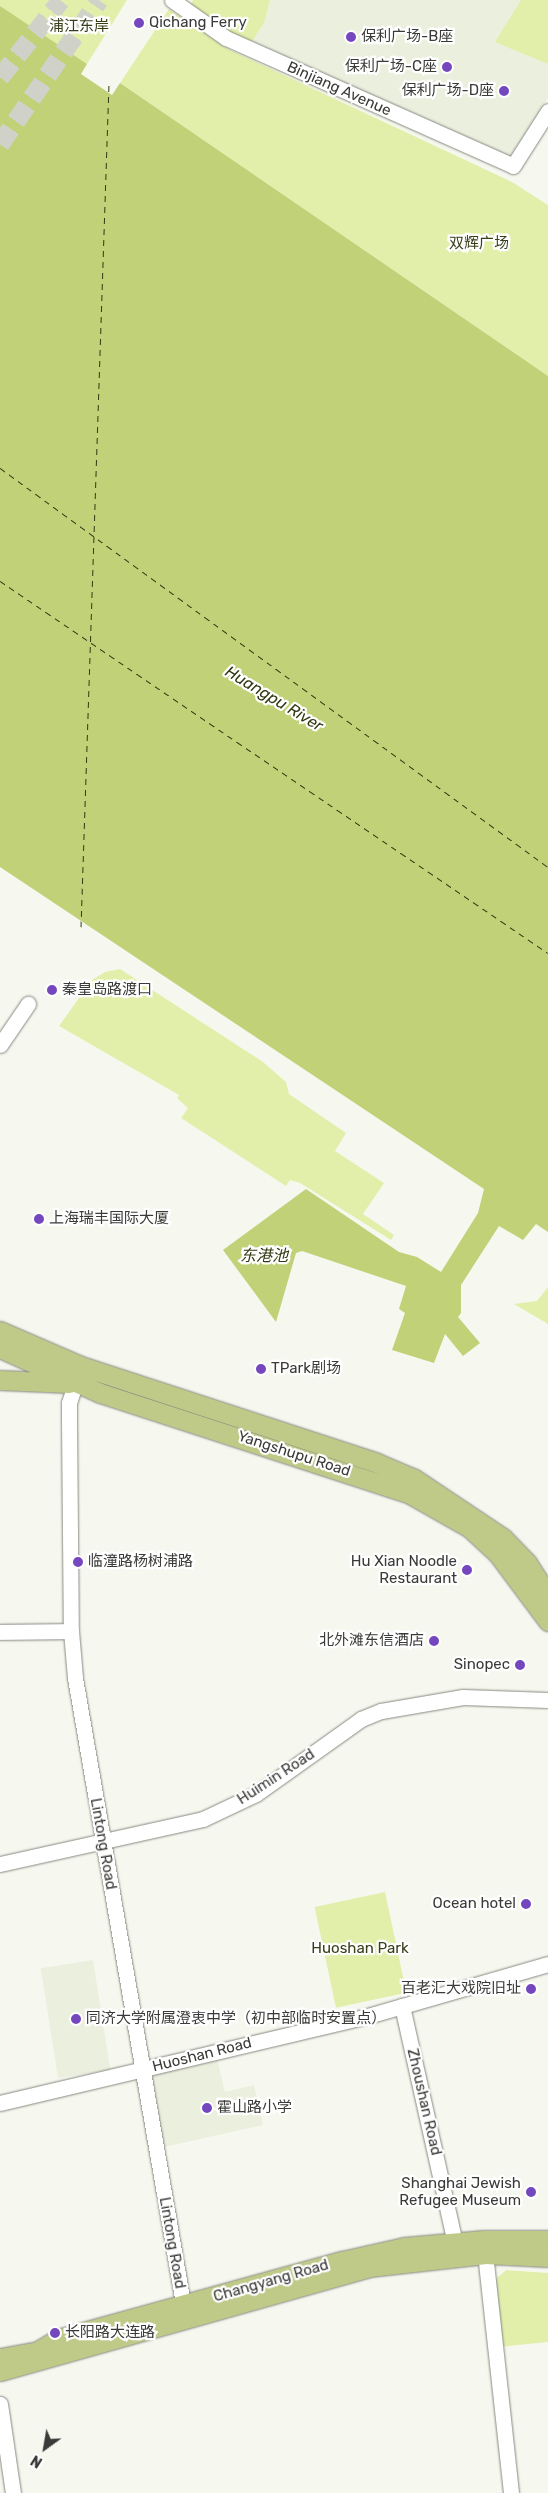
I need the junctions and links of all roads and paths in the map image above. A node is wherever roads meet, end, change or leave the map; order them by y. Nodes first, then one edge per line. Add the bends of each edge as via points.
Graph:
1 (173, 0) edge
2 (548, 111) edge
3 (28, 1004) dead end
4 (0, 1045) edge
5 (0, 1331) edge
6 (0, 1348) edge
7 (78, 1374) junction
8 (0, 1380) edge
9 (548, 1595) edge
10 (548, 1621) edge
11 (71, 1631) junction
12 (0, 1632) edge
13 (548, 1700) edge
14 (103, 1843) junction
15 (0, 1864) edge
16 (548, 1964) edge
17 (402, 2006) junction
18 (142, 2070) junction
19 (0, 2103) edge
20 (548, 2240) edge
21 (485, 2247) junction
22 (457, 2249) junction
23 (548, 2257) edge
24 (185, 2313) junction
25 (0, 2358) edge
26 (0, 2371) edge
27 (0, 2404) edge
28 (13, 2493) edge
29 (511, 2493) edge

1 - 2 street, Binjiang Avenue via 226,38 513,166
3 - 4 street
5 - 7 main road, Yangshupu Road
6 - 7 main road, Yangshupu Road
7 - 8 main road
7 - 9 main road, Yangshupu Road via 377,1463 413,1478 503,1538 527,1563
7 - 10 main road, Yangshupu Road via 410,1494 470,1528 498,1554
7 - 11 street, Lintong Road via 69,1419
11 - 12 street
11 - 14 street, Lintong Road via 84,1737
13 - 14 street, Huimin Road via 462,1698 381,1711 361,1719 256,1794 203,1820
14 - 15 street, Huimin Road
14 - 18 street, Lintong Road
16 - 17 street, Huoshan Road
17 - 18 street, Huoshan Road
17 - 22 street, Zhoushan Road
18 - 19 street, Huoshan Road
18 - 24 street, Lintong Road
20 - 21 main road, Changyang Road
21 - 22 main road, Changyang Road
21 - 23 main road, Changyang Road
21 - 29 street
22 - 24 main road, Changyang Road via 404,2247 342,2261
24 - 25 main road, Changyang Road via 58,2339 38,2351
24 - 26 main road, Changyang Road
27 - 28 street

